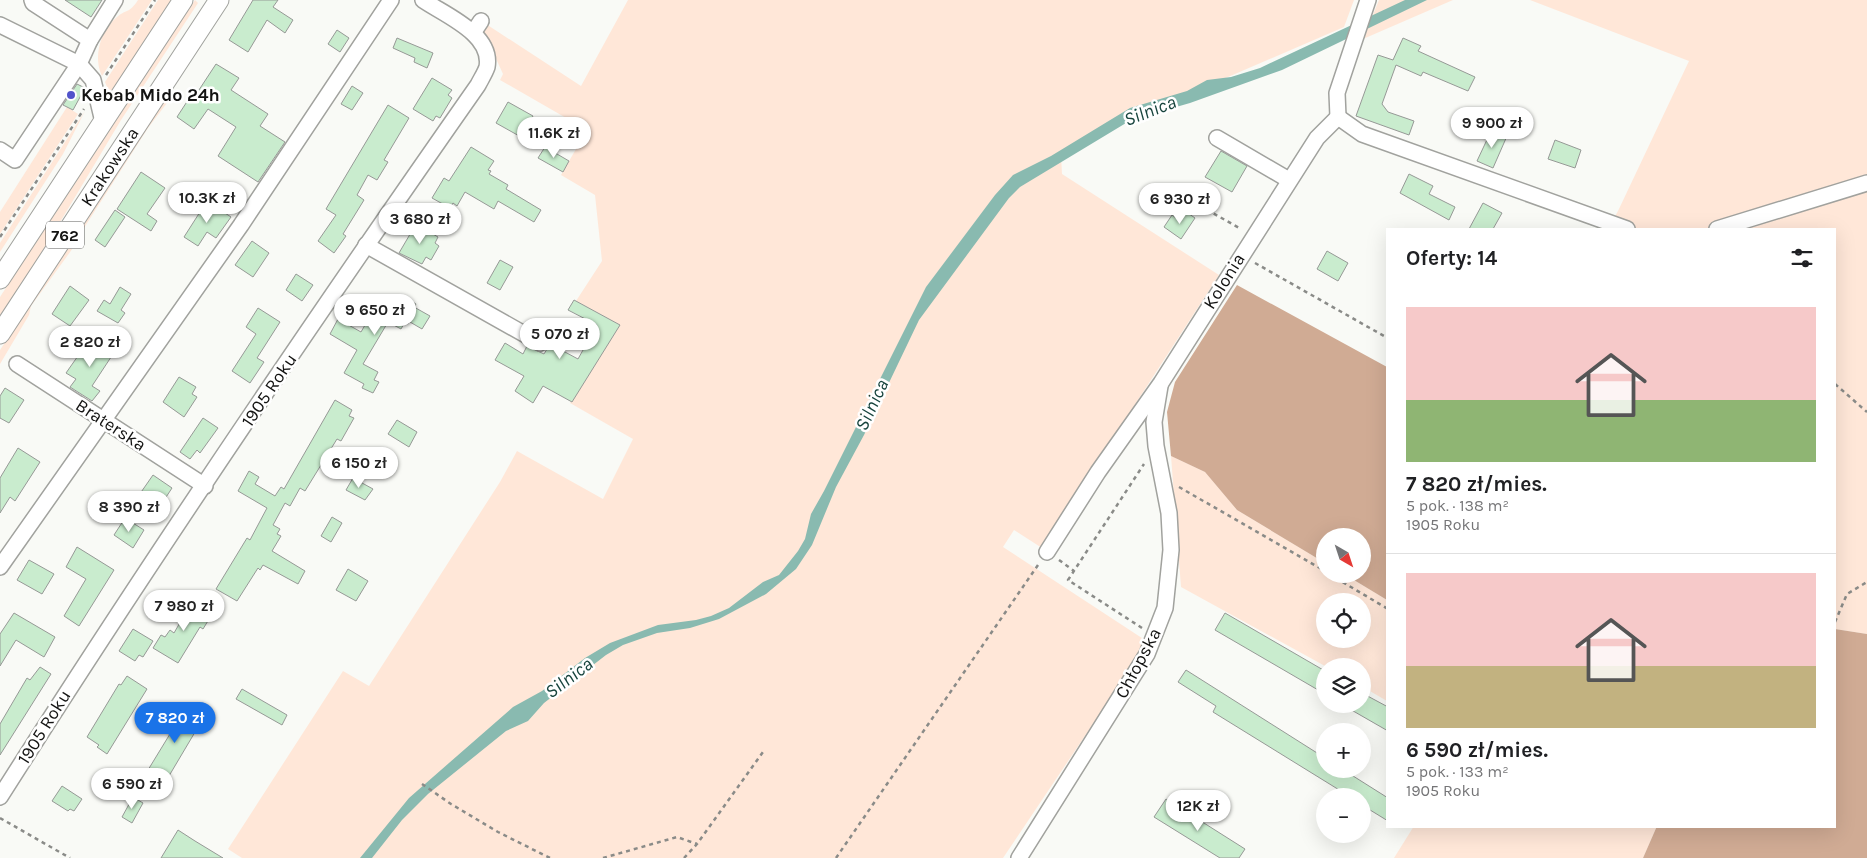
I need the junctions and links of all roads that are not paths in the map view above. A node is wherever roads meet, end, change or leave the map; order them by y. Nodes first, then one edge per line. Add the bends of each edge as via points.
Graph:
1 (32, 0) edge
2 (116, 0) edge
3 (183, 0) edge
4 (219, 0) edge
5 (391, 0) edge
6 (423, 0) edge
7 (1368, 0) edge
8 (0, 25) edge
9 (90, 40) junction
10 (79, 64) junction
11 (1338, 117) junction
12 (102, 122) junction
13 (1217, 138) dead end
14 (0, 150) edge
15 (1289, 180) junction
16 (1867, 182) edge
17 (1624, 228) edge
18 (1720, 228) edge
19 (366, 245) junction
20 (0, 280) edge
21 (0, 334) edge
22 (540, 343) dead end
23 (17, 364) dead end
24 (1161, 382) junction
25 (102, 420) junction
26 (205, 486) junction
27 (1047, 552) road end
28 (0, 567) edge
29 (0, 797) edge
30 (1019, 858) edge

1 - 9 street
2 - 9 street
3 - 12 main road, Krakowska / 762
4 - 21 main road, Krakowska / 762
5 - 25 street via 241,225
6 - 19 street, 1905 Roku via 477,27 488,57 486,69
7 - 11 street via 1336,93
8 - 10 street
9 - 10 street
10 - 12 street via 93,80
10 - 14 street via 15,160
11 - 15 street, Kolonia via 1317,138
11 - 17 street via 1362,134
12 - 20 main road, Krakowska / 762
13 - 15 street
15 - 24 street, Kolonia
16 - 18 street
19 - 22 street
19 - 26 street, 1905 Roku
23 - 25 street, Braterska
24 - 27 street, Kolonia
24 - 30 street, Chłopska via 1154,422 1169,513 1171,550 1165,608 1147,654
25 - 26 street, Braterska
25 - 28 street
26 - 29 street, 1905 Roku via 76,676

